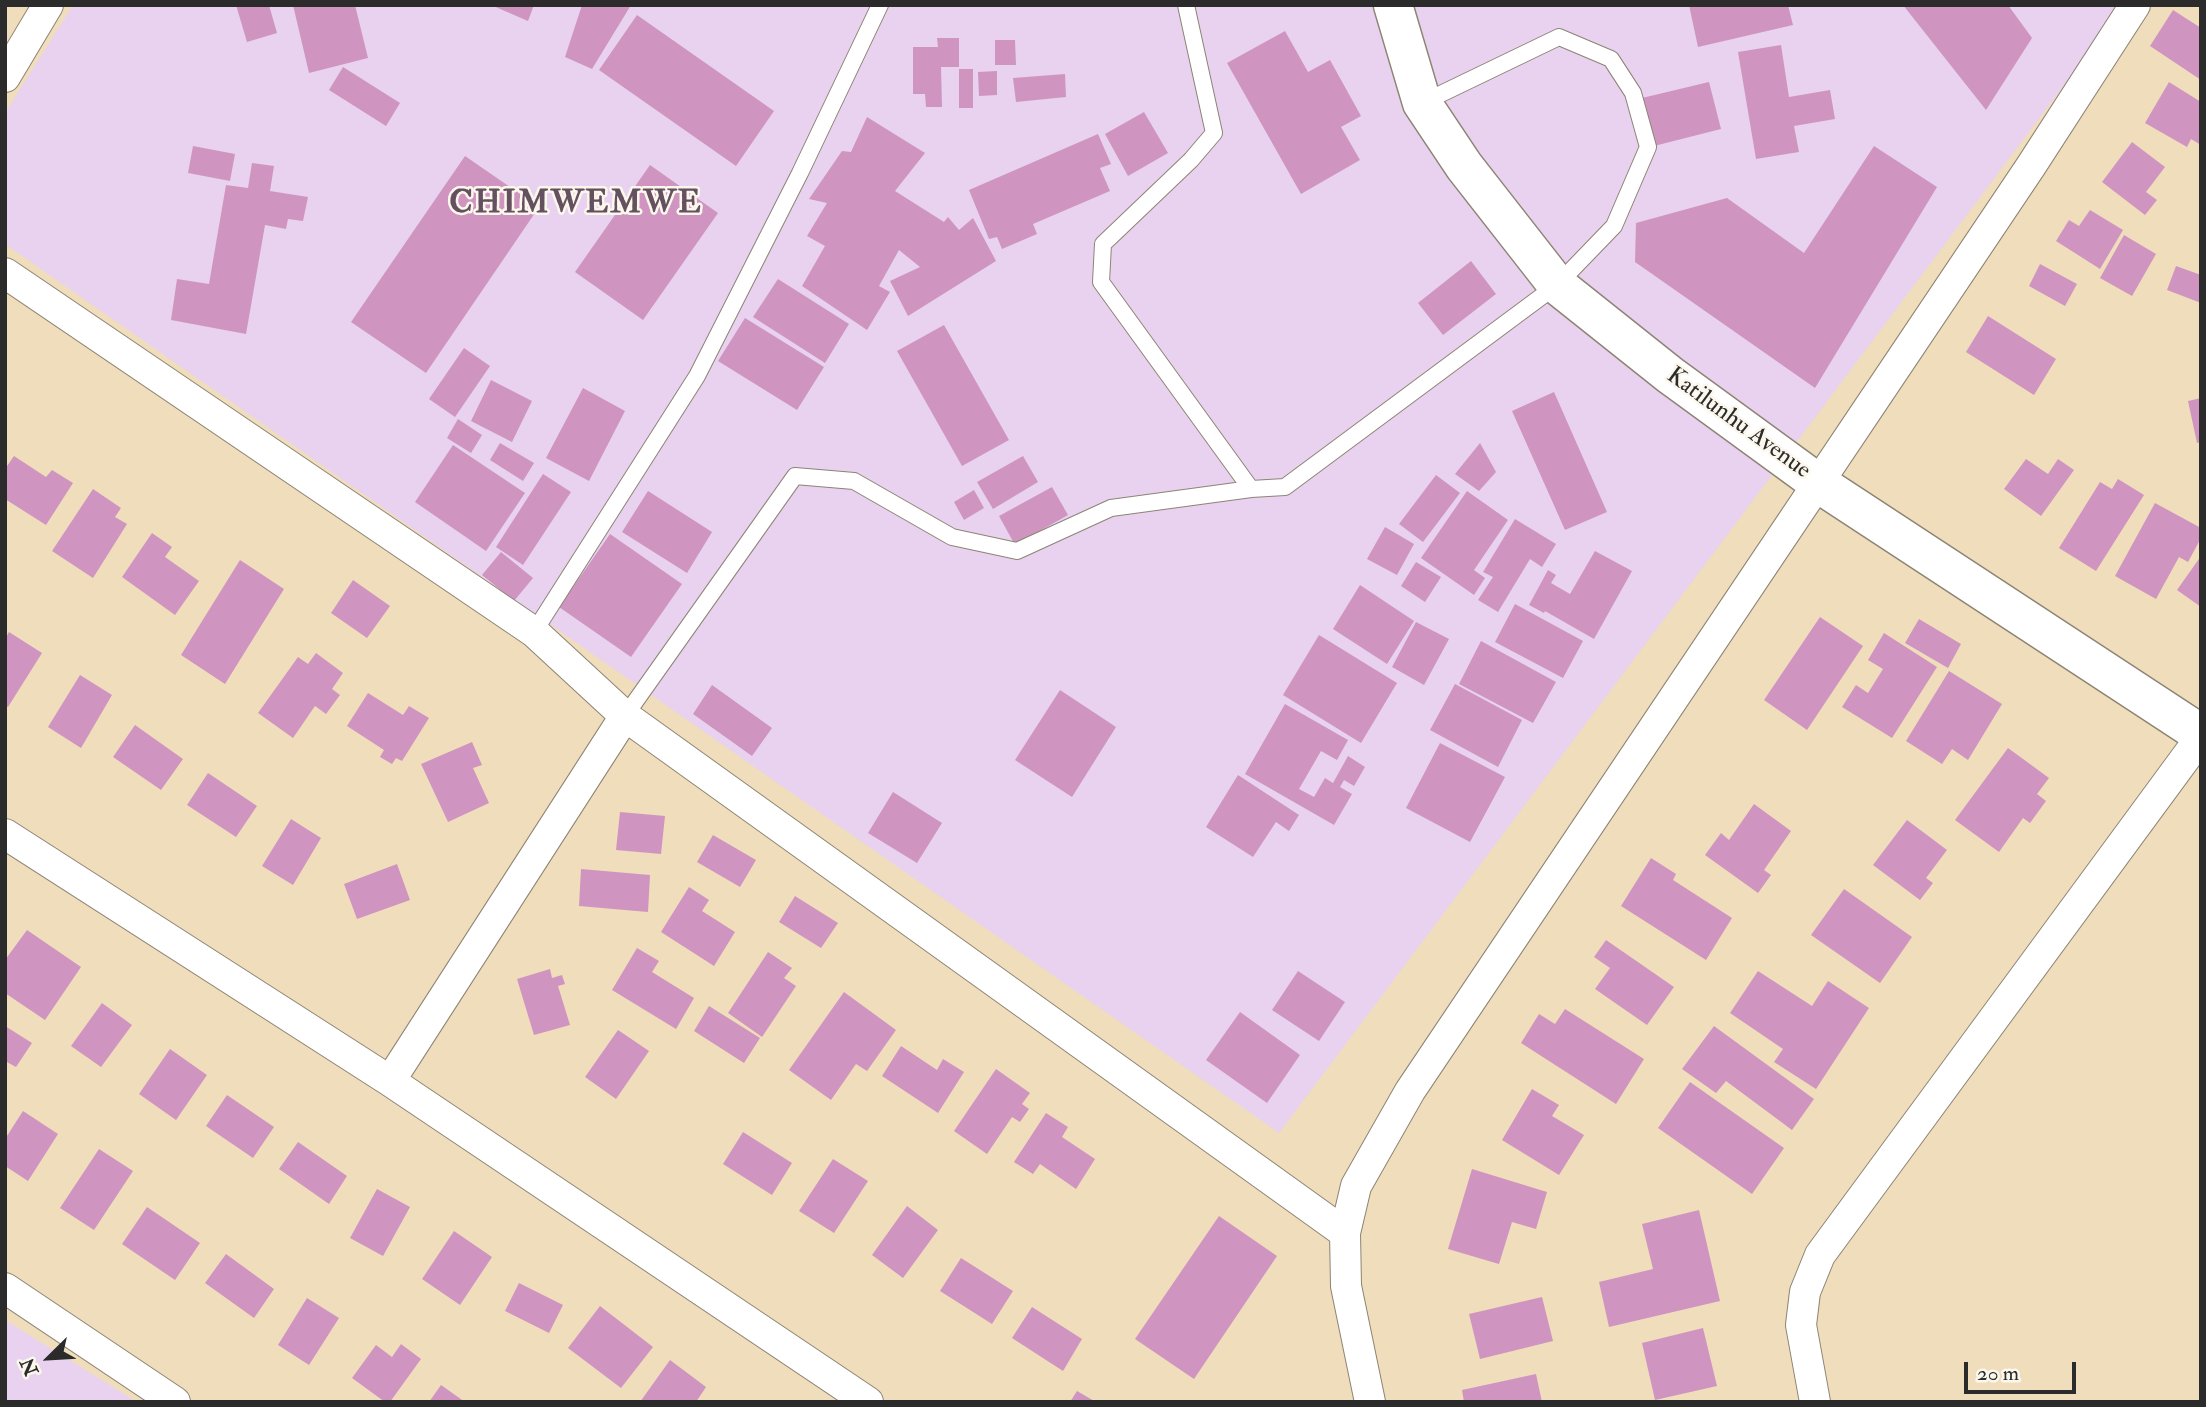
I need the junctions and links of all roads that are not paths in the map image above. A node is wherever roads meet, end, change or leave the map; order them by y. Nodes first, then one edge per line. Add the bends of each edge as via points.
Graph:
1 (48, 5) edge
2 (880, 5) edge
3 (1186, 5) edge
4 (1393, 5) edge
5 (2136, 5) edge
6 (5, 77) edge
7 (1422, 103) junction
8 (5, 273) edge
9 (1557, 285) junction
10 (1818, 483) junction
11 (1251, 489) junction
12 (534, 632) junction
13 (625, 716) junction
14 (2201, 735) edge
15 (5, 834) edge
16 (390, 1081) junction
17 (1345, 1233) junction
18 (5, 1288) edge
19 (176, 1402) edge
20 (868, 1402) edge
21 (1370, 1402) edge
22 (1815, 1402) edge

1 - 6 street
2 - 12 lane via 697,376
3 - 11 lane via 1214,133 1103,244 1101,282
4 - 7 main road, Katilunhu Avenue
5 - 10 street
7 - 9 main road, Katilunhu Avenue via 1464,166
7 - 9 lane via 1559,37 1611,59 1633,93 1648,147 1614,226
8 - 12 street
9 - 10 main road, Katilunhu Avenue
9 - 11 lane via 1284,487
10 - 14 main road, Katilunhu Avenue
10 - 17 street via 1410,1091 1356,1186
11 - 13 lane via 1111,508 1017,551 952,537 853,481 795,476
12 - 13 street
13 - 16 street
13 - 17 street
14 - 22 street via 1820,1255 1805,1292 1801,1325
15 - 16 street
16 - 20 street
17 - 21 street via 1346,1286
18 - 19 street

